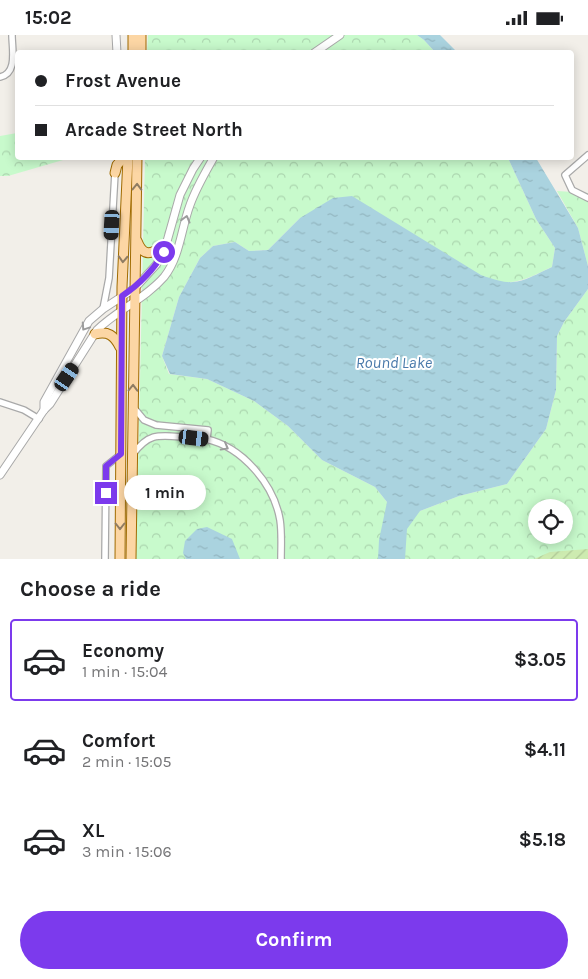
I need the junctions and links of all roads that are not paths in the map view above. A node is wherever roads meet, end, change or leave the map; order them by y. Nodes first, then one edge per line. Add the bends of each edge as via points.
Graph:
1 (12, 35) edge
2 (116, 35) edge
3 (133, 35) edge
4 (141, 35) edge
5 (340, 35) edge
6 (117, 50) edge
7 (133, 50) edge
8 (140, 50) edge
9 (318, 50) edge
10 (0, 77) edge
11 (588, 155) edge
12 (121, 160) edge
13 (128, 160) edge
14 (137, 160) edge
15 (199, 160) edge
16 (212, 160) edge
17 (115, 173) joint
18 (588, 198) edge
19 (136, 239) junction
20 (166, 245) junction
21 (135, 288) junction
22 (122, 296) junction
23 (135, 302) junction
24 (103, 309) junction
25 (122, 310) junction
26 (95, 334) junction
27 (122, 351) junction
28 (0, 403) edge
29 (133, 407) junction
30 (44, 410) junction
31 (38, 419) junction
32 (164, 426) junction
33 (177, 427) junction
34 (164, 436) junction
35 (177, 436) junction
36 (207, 439) junction
37 (121, 454) junction
38 (132, 454) junction
39 (0, 475) edge
40 (105, 559) edge
41 (120, 559) edge
42 (131, 559) edge
43 (281, 559) edge

1 - 10 street via 12,68
2 - 6 street
3 - 7 main road
4 - 8 main road
5 - 9 street
11 - 18 street via 565,175 572,190
12 - 17 main road
13 -> 22 main road
19 -> 14 main road
15 - 20 street via 180,195
23 -> 16 street via 164,277 172,264 190,205
17 - 24 street via 109,278
19 - 20 main road via 143,252 148,253
19 - 21 main road
20 - 21 street via 156,265
21 - 22 street
21 - 23 main road
22 - 24 street
22 - 25 main road
23 - 25 street
29 -> 23 main road
24 -> 30 street via 89,321 78,338 44,402
25 - 26 street
25 - 27 main road
26 - 27 main road via 109,333 115,337
26 - 30 street
27 - 37 main road
28 - 31 street via 24,410
29 - 32 street via 144,420
29 - 38 main road
30 - 31 street
31 - 39 street
32 - 33 street
32 - 34 street
33 - 35 street
33 - 36 street via 208,430
34 - 35 street
34 - 38 street via 147,439
35 - 36 street
36 -> 43 street via 240,456 266,483 280,521
37 - 40 street via 106,466
37 -> 41 main road
38 - 42 main road

